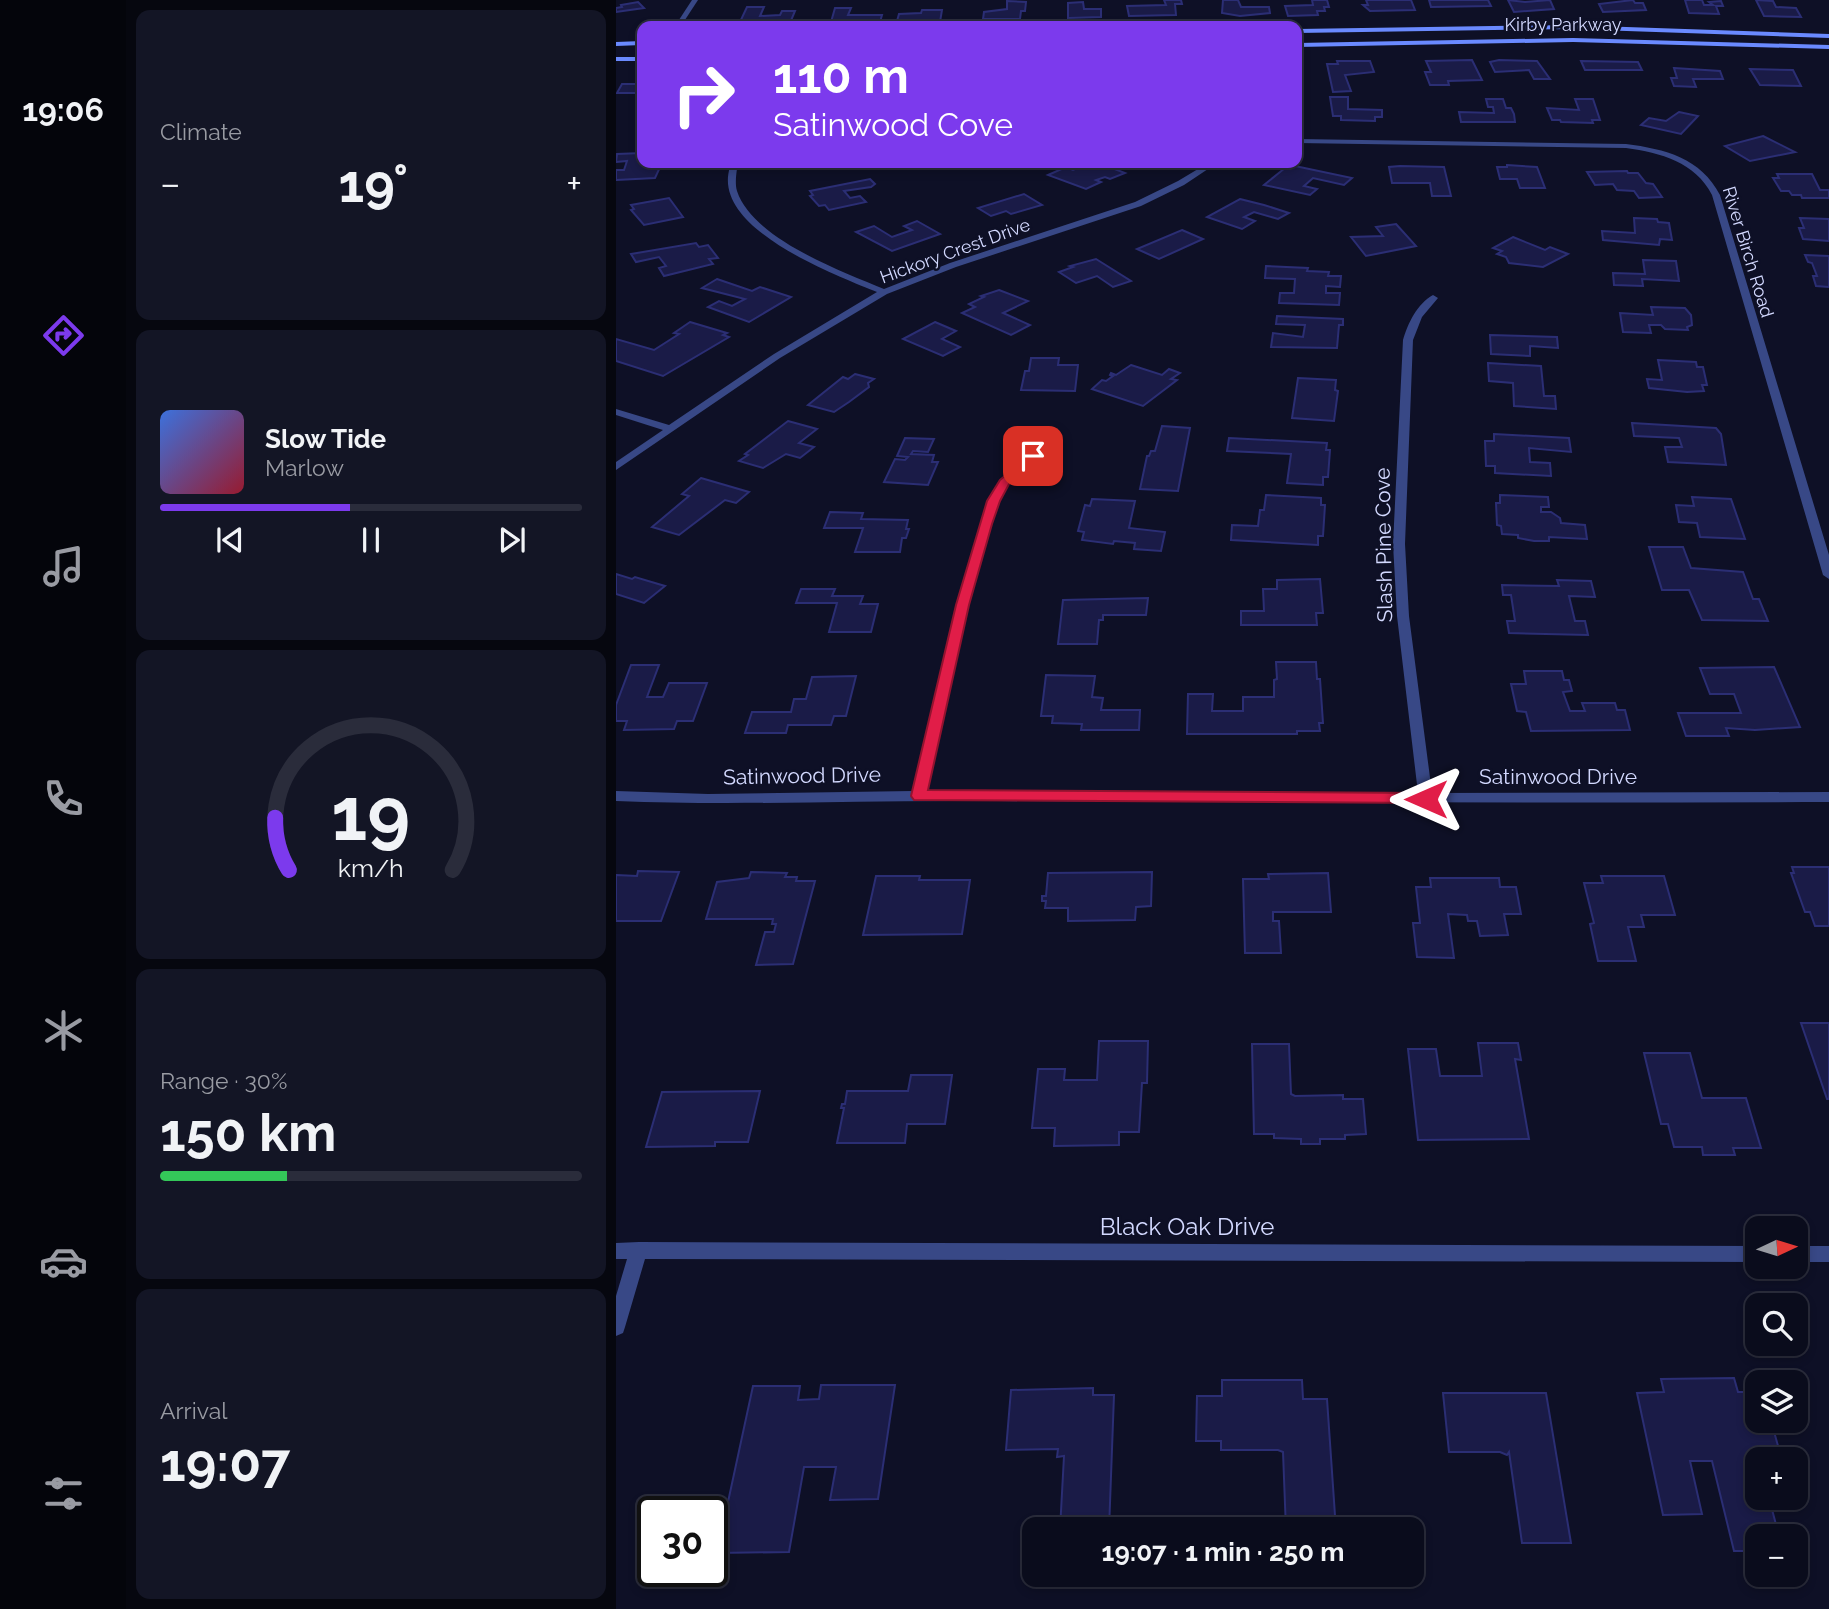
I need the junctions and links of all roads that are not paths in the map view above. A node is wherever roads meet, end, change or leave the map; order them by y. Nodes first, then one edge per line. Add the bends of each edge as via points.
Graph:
1 (695, 0) edge
2 (681, 21) edge
3 (1302, 31) edge
4 (1829, 36) edge
5 (637, 43) edge
6 (616, 44) edge
7 (1302, 45) edge
8 (1829, 47) edge
9 (637, 59) edge
10 (616, 60) edge
11 (1302, 141) edge
12 (1205, 168) edge
13 (733, 169) dead end
14 (884, 292) junction
15 (1433, 298) dead end
16 (616, 412) edge
17 (670, 429) junction
18 (1033, 456) dead end
19 (616, 467) edge
20 (1829, 575) edge
21 (616, 796) edge
22 (919, 796) junction
23 (1829, 796) edge
24 (1426, 799) junction
25 (616, 1251) edge
26 (639, 1251) junction
27 (1745, 1254) edge
28 (1808, 1254) edge
29 (1829, 1254) edge
30 (616, 1327) edge

1 - 2 street
3 - 4 main road, Kirby Parkway via 1568,27
5 - 6 main road
7 - 8 main road, Kirby Parkway via 1573,40
9 - 10 main road
11 - 20 street, River Birch Road via 1614,145 1662,153 1706,177 1716,195
12 - 14 street, Hickory Crest Drive via 1138,204
13 - 14 street via 735,197 765,230 817,263
14 - 17 street, Hickory Crest Drive via 777,356
15 - 24 street, Slash Pine Cove via 1411,325 1408,340 1399,521 1403,617
16 - 17 street
17 - 19 street, Hickory Crest Drive
18 - 22 street via 1004,482 985,524
21 - 22 street, Satinwood Drive
22 - 24 street, Satinwood Drive
23 - 24 street, Satinwood Drive
25 - 26 street, Black Oak Drive
26 - 27 street, Black Oak Drive
26 - 30 street
28 - 29 street

